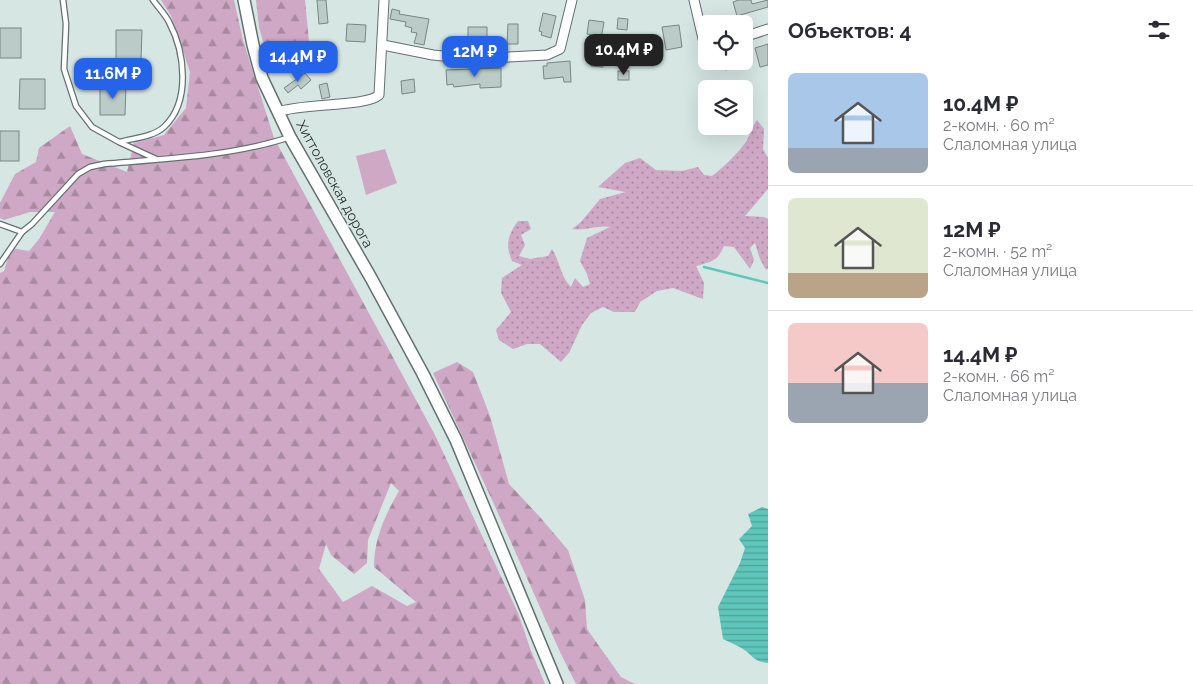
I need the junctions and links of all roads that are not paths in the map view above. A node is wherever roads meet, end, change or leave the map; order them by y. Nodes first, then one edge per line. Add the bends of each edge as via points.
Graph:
1 (63, 0) edge
2 (153, 0) edge
3 (244, 0) edge
4 (384, 0) edge
5 (572, 0) edge
6 (694, 0) edge
7 (698, 20) edge
8 (768, 29) edge
9 (753, 34) edge
10 (383, 45) junction
11 (278, 112) junction
12 (290, 137) junction
13 (119, 142) junction
14 (157, 159) junction
15 (0, 224) edge
16 (22, 232) junction
17 (0, 264) edge
18 (557, 684) edge

1 - 13 lane via 66,24 64,69 76,106 92,127
2 - 13 lane via 169,22 180,52 184,74 179,105 164,127
3 - 11 street, Хиттоловская дорога via 262,78
4 - 10 street
5 - 10 street via 560,49 547,56 473,59
6 - 7 street
8 - 9 street
10 - 11 street via 379,95 375,98
11 - 12 street, Хиттоловская дорога
12 - 14 lane via 229,151
12 - 18 street, Хиттоловская дорога via 423,374 456,440
13 - 14 lane
14 - 16 lane via 90,167 78,174
15 - 16 lane
16 - 17 lane

